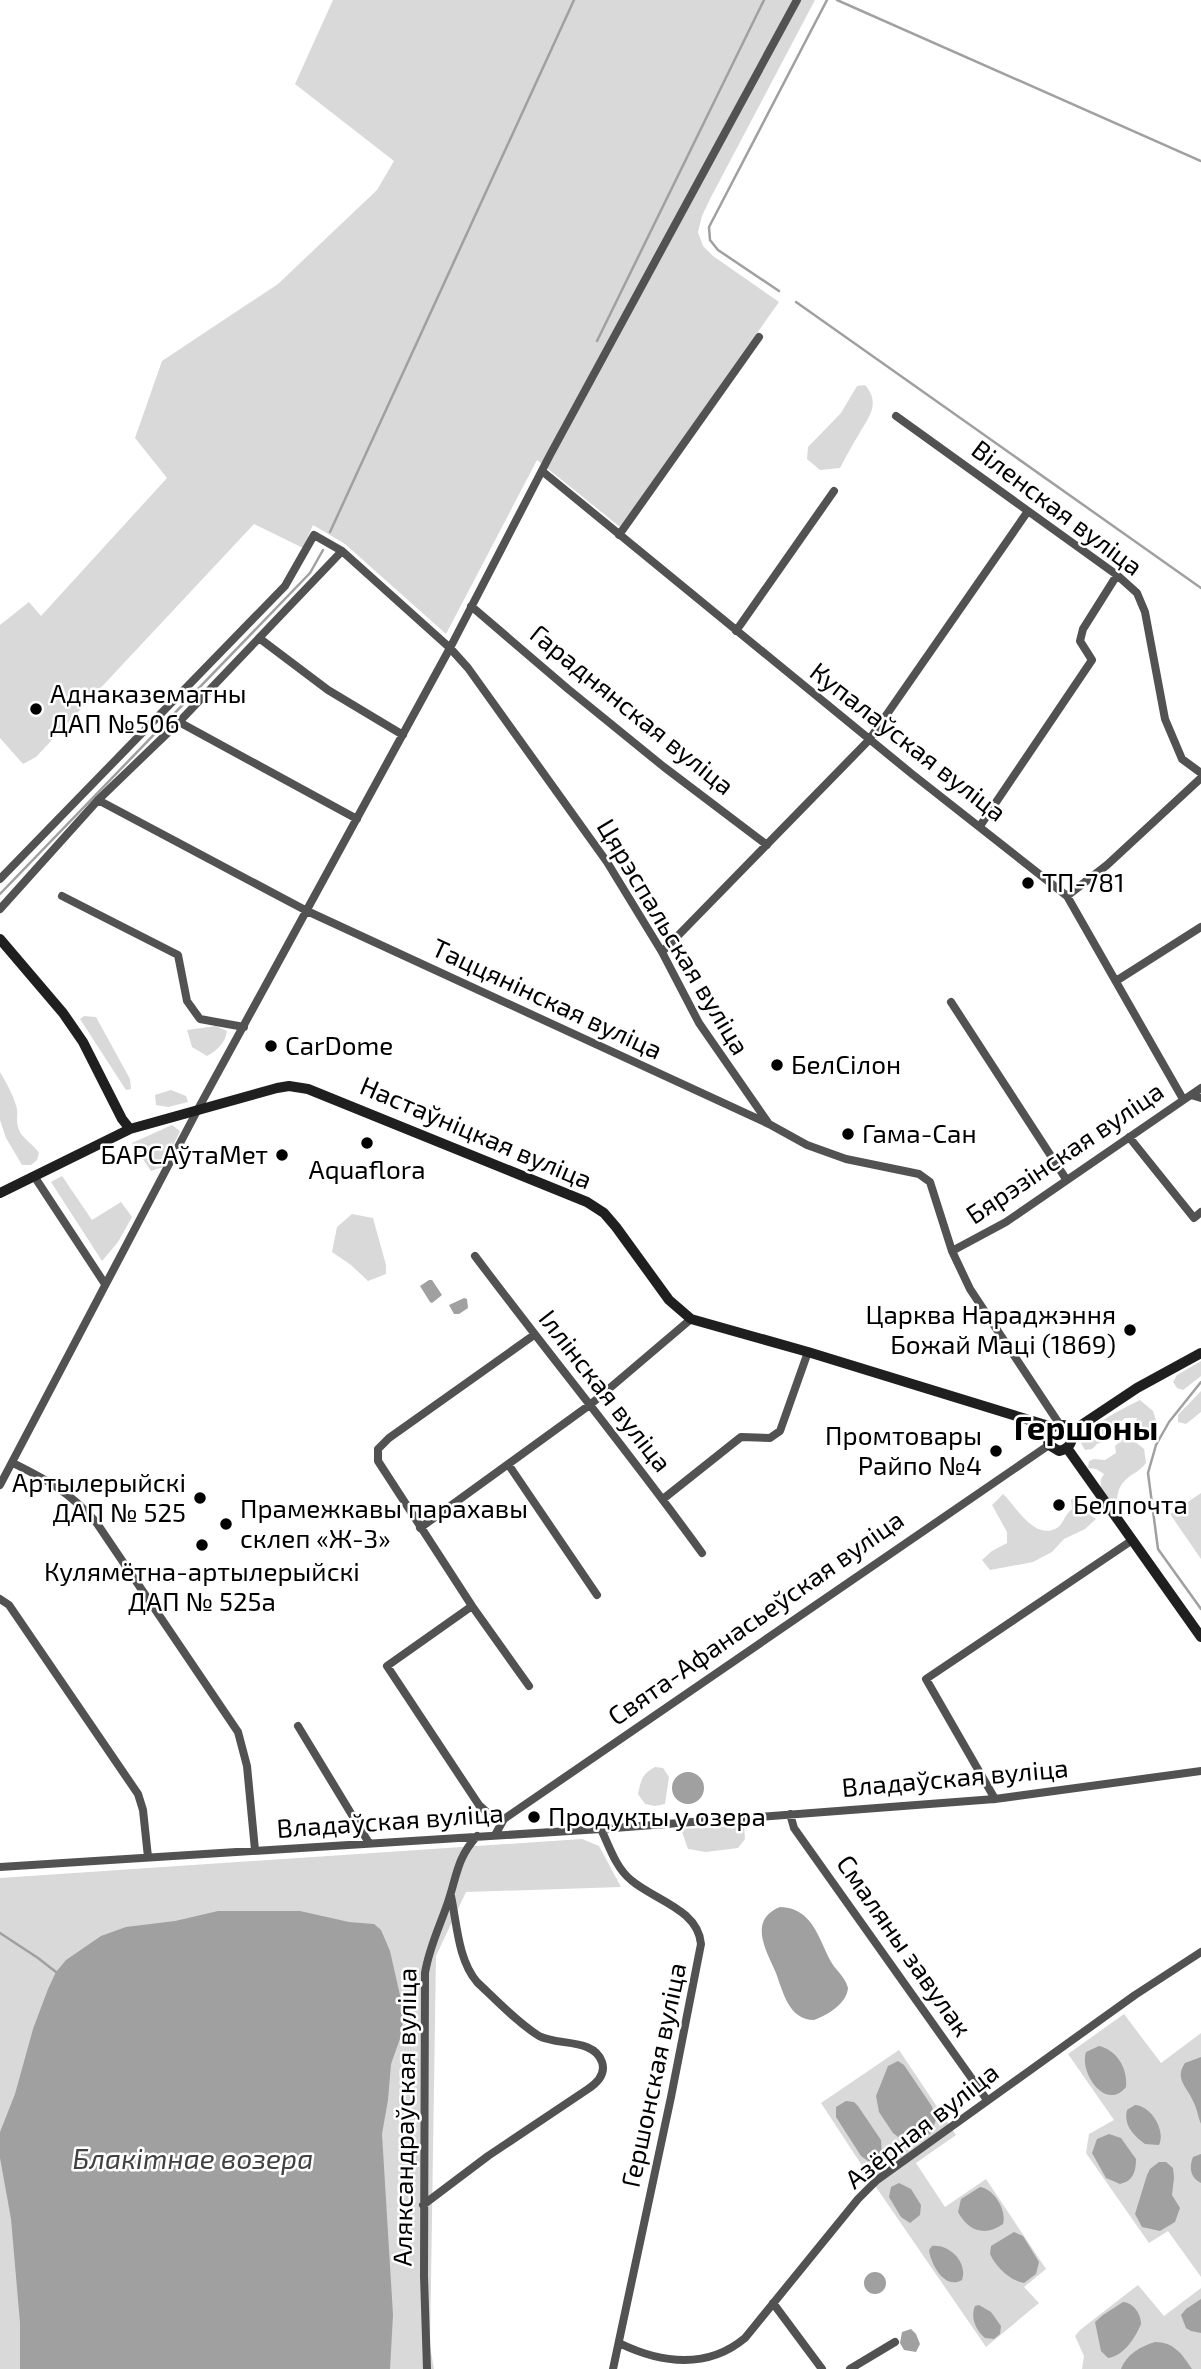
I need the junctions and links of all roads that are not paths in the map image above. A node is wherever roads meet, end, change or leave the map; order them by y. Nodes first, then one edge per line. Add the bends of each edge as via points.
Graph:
1 (797, 0) edge
2 (759, 337) dead end
3 (896, 416) dead end
4 (542, 471) junction
5 (834, 491) dead end
6 (1028, 511) junction
7 (619, 535) junction
8 (342, 551) junction
9 (1117, 575) junction
10 (471, 606) junction
11 (736, 631) junction
12 (259, 638) junction
13 (450, 648) junction
14 (178, 722) junction
15 (403, 735) junction
16 (869, 740) junction
17 (1201, 775) edge
18 (98, 800) junction
19 (357, 818) junction
20 (980, 825) junction
21 (768, 845) junction
22 (0, 879) edge
23 (1067, 896) junction
24 (62, 897) dead end
25 (0, 909) edge
26 (307, 911) junction
27 (1201, 927) edge
28 (0, 939) edge
29 (662, 952) junction
30 (1116, 981) junction
31 (951, 1002) dead end
32 (244, 1027) junction
33 (1201, 1088) edge
34 (1187, 1097) junction
35 (1201, 1098) edge
36 (198, 1109) junction
37 (769, 1124) junction
38 (130, 1129) junction
39 (1129, 1137) junction
40 (34, 1176) junction
41 (1066, 1179) junction
42 (0, 1193) edge
43 (1201, 1212) edge
44 (952, 1251) junction
45 (475, 1256) dead end
46 (106, 1284) junction
47 (691, 1319) junction
48 (534, 1335) junction
49 (808, 1352) junction
50 (1201, 1353) edge
51 (591, 1404) junction
52 (1056, 1426) junction
53 (1071, 1432) junction
54 (1049, 1445) junction
55 (1067, 1448) junction
56 (13, 1462) junction
57 (508, 1464) junction
58 (0, 1485) edge
59 (663, 1499) junction
60 (420, 1528) junction
61 (1131, 1541) junction
62 (702, 1553) dead end
63 (597, 1595) dead end
64 (0, 1599) edge
65 (472, 1606) junction
66 (1201, 1637) edge
67 (529, 1686) dead end
68 (298, 1726) dead end
69 (1201, 1771) edge
70 (995, 1799) junction
71 (790, 1814) junction
72 (504, 1819) junction
73 (601, 1829) junction
74 (495, 1835) junction
75 (477, 1836) junction
76 (369, 1843) junction
77 (255, 1850) junction
78 (148, 1857) junction
79 (0, 1867) edge
80 (451, 1893) junction
81 (1201, 1952) edge
82 (987, 2101) junction
83 (423, 2205) junction
84 (773, 2303) junction
85 (895, 2342) dead end
86 (619, 2343) junction
87 (427, 2369) edge
88 (613, 2369) edge
89 (822, 2369) edge
90 (850, 2369) edge

1 - 4 street
2 - 7 street
3 - 6 street, Віленская вуліца
4 - 7 street, Купалаўская вуліца
4 - 10 street
5 - 11 street
6 - 9 street, Віленская вуліца
6 - 16 street
7 - 11 street, Купалаўская вуліца
8 - 12 street
8 - 13 street, Цярэспальская вуліца
8 - 22 street, Цярэспальская вуліца via 314,534 285,586
9 - 17 street, Віленская вуліца via 1138,593 1165,719 1182,759
9 - 20 street via 1083,629 1080,641 1092,660
10 - 13 street
10 - 21 street, Гараднянская вуліца via 678,778
11 - 16 street, Купалаўская вуліца
12 - 14 street
12 - 15 street via 328,690
13 - 15 street
13 - 29 street, Цярэспальская вуліца via 607,862
14 - 18 street
14 - 19 street
15 - 19 street
16 - 20 street, Купалаўская вуліца
16 - 21 street
17 - 23 street via 1107,865
18 - 25 street
18 - 26 street, Таццянінская вуліца
19 - 26 street
20 - 23 street, Купалаўская вуліца
21 - 29 street
23 - 30 street, Купалаўская вуліца
24 - 32 street via 178,955 187,1001 200,1019
26 - 32 street
26 - 37 street, Таццянінская вуліца
27 - 30 street
28 - 38 street via 77,1032
29 - 37 street, Цярэспальская вуліца via 699,1023
30 - 34 street, Купалаўская вуліца
31 - 41 street
32 - 36 street
33 - 34 street, Бярэзінская вуліца
34 - 35 street
34 - 39 street, Бярэзінская вуліца
36 - 38 street, Настаўніцкая вуліца
36 - 46 street
36 - 47 street, Настаўніцкая вуліца via 277,1088 308,1089 587,1202 604,1213 669,1300
37 - 44 street, Цярэспальская вуліца via 846,1159 919,1174 930,1182
38 - 40 street
39 - 41 street, Бярэзінская вуліца
39 - 43 street via 1194,1218
40 - 42 street
40 - 46 street
41 - 44 street, Бярэзінская вуліца via 1006,1222
44 - 52 street via 970,1289
45 - 48 street, Іллінская вуліца
46 - 56 street
47 - 49 street, Настаўніцкая вуліца
47 - 51 street
48 - 51 street, Іллінская вуліца
48 - 60 street via 379,1449 378,1461
49 - 52 street, Настаўніцкая вуліца
49 - 59 street via 780,1431 770,1438 741,1437
50 - 53 street via 1143,1384
51 - 57 street
51 - 59 street, Іллінская вуліца
52 - 53 street via 1068,1427
52 - 54 street via 1047,1433
53 - 55 street
54 - 55 street via 1059,1451
54 - 72 street, Свята-Афанасьеўская вуліца
55 - 61 street
56 - 58 street
56 - 77 street via 56,1484 96,1522 238,1732 247,1766
57 - 60 street
57 - 63 street
59 - 62 street, Іллінская вуліца
60 - 65 street
61 - 66 street
61 - 70 street via 926,1679
64 - 78 street via 9,1605 138,1794
65 - 67 street
65 - 72 street via 387,1666 480,1805 491,1816
68 - 76 street
69 - 70 street, Владаўская вуліца
70 - 71 street, Владаўская вуліца
71 - 73 street, Владаўская вуліца
71 - 82 street, Смаляны завулак via 794,1828
72 - 74 street, Свята-Афанасьеўская вуліца
73 - 74 street, Владаўская вуліца
73 - 86 street, Гершонская вуліца via 622,1871 689,1918 701,1944
74 - 75 street, Владаўская вуліца
75 - 76 street, Владаўская вуліца
75 - 80 street, Аляксандраўская вуліца via 457,1864
76 - 77 street, Владаўская вуліца
77 - 78 street, Владаўская вуліца
78 - 79 street, Владаўская вуліца
80 - 83 street, Аляксандраўская вуліца via 425,1973
80 - 83 street via 464,1958 477,1982 538,2035 593,2051 603,2070 594,2085
81 - 82 street, Азёрная вуліца
82 - 84 street, Азёрная вуліца via 867,2189
83 - 87 street, Аляксандраўская вуліца
84 - 86 street, Азёрная вуліца via 736,2347 716,2360 667,2363
84 - 89 street
85 - 90 street
86 - 88 street, Гершонская вуліца

